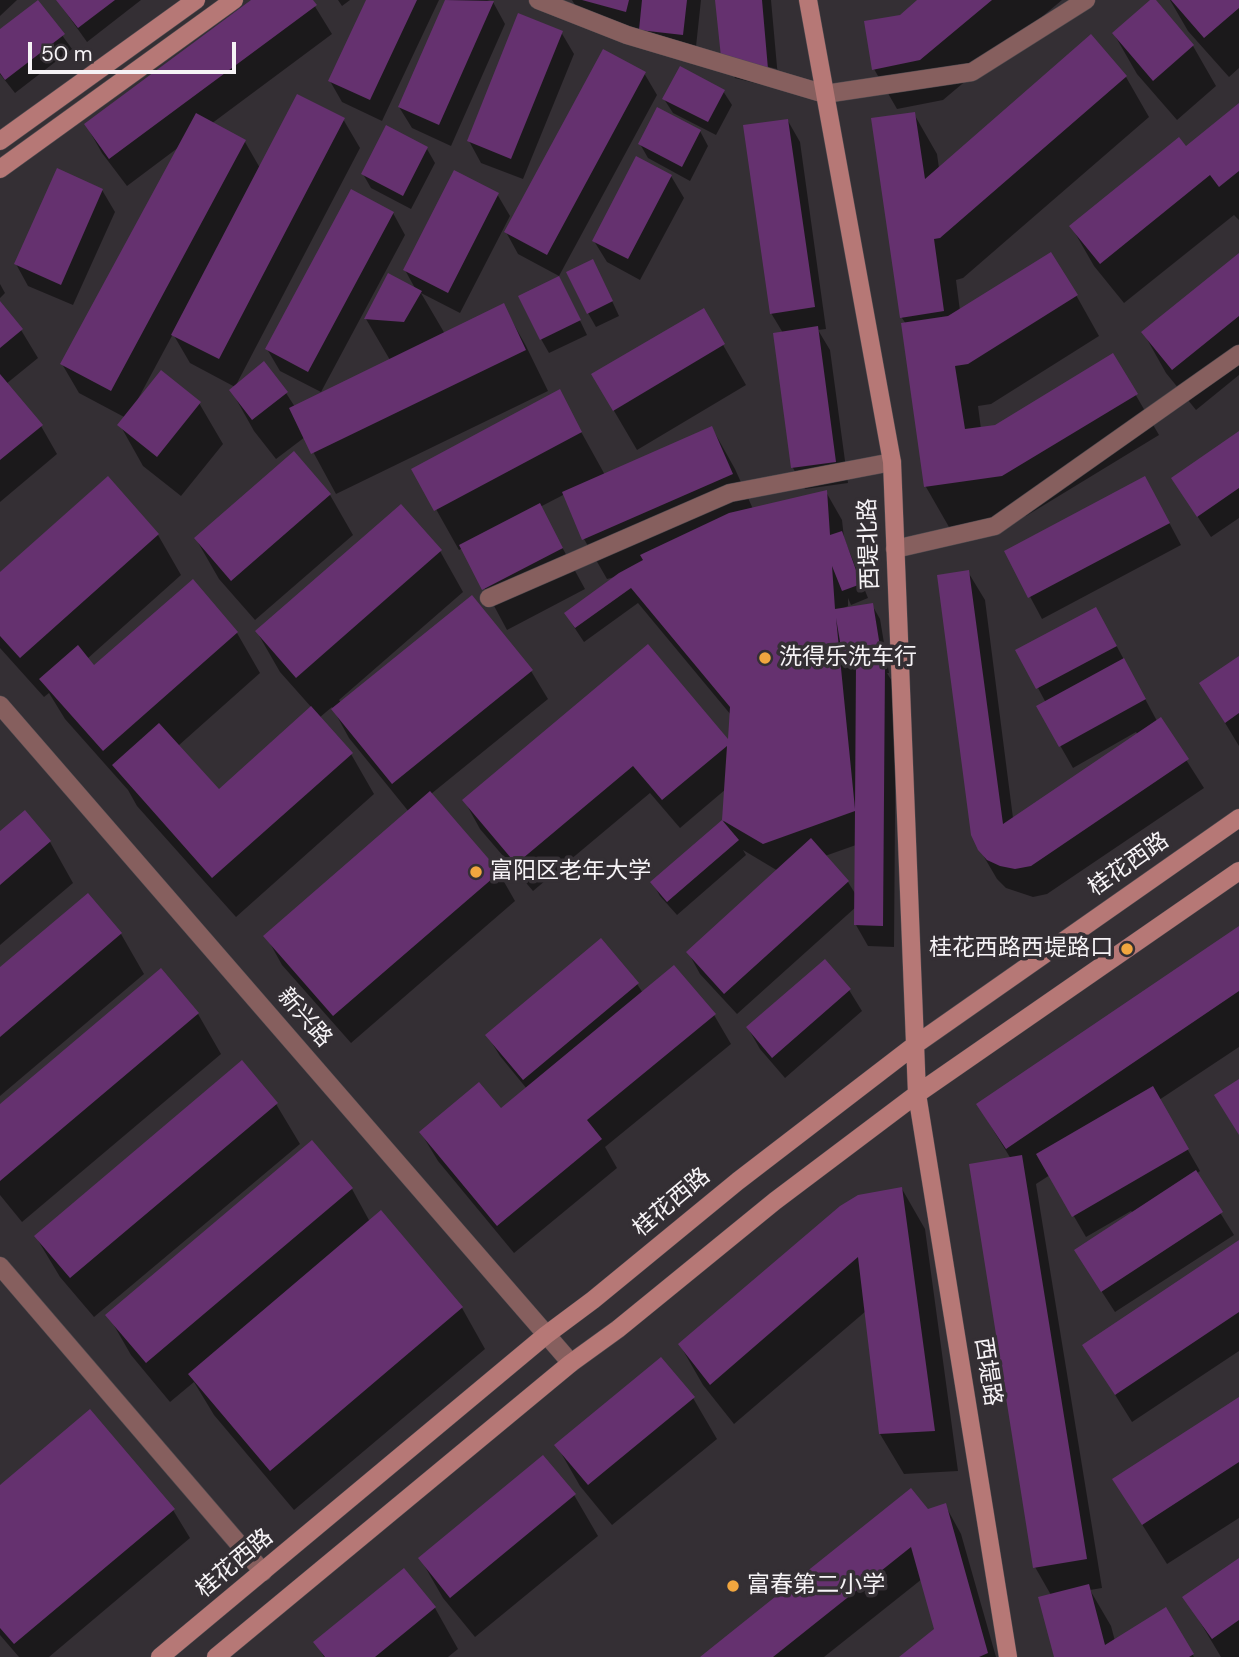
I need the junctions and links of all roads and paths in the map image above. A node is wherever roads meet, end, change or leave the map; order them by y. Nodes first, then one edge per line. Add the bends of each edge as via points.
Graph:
1 (196, 0) edge
2 (234, 0) edge
3 (538, 0) edge
4 (808, 0) edge
5 (1086, 0) edge
6 (825, 94) junction
7 (0, 141) edge
8 (0, 169) edge
9 (1239, 354) edge
10 (892, 462) junction
11 (895, 549) junction
12 (489, 598) dead end
13 (0, 705) edge
14 (1239, 818) edge
15 (1239, 871) edge
16 (915, 1045) junction
17 (917, 1094) junction
18 (0, 1266) edge
19 (546, 1335) junction
20 (571, 1363) junction
21 (263, 1572) junction
22 (160, 1657) edge
23 (216, 1657) edge
24 (1009, 1657) edge

1 - 7 main road
2 - 8 main road
3 - 6 street via 627,35
4 - 6 main road, 西堤北路
5 - 6 street via 972,72
6 - 10 main road, 西堤北路
9 - 11 street via 995,526
10 - 11 main road, 西堤北路
10 - 12 street via 730,493
11 - 16 main road, 西堤北路
13 - 19 street, 新兴路
14 - 16 main road, 桂花西路
15 - 17 main road
16 - 17 main road, 西堤北路
16 - 19 main road, 桂花西路
17 - 20 main road
17 - 24 main road, 西堤路
18 - 21 street
19 - 20 street, 新兴路
19 - 21 main road, 桂花西路
20 - 23 main road
21 - 22 main road, 桂花西路

